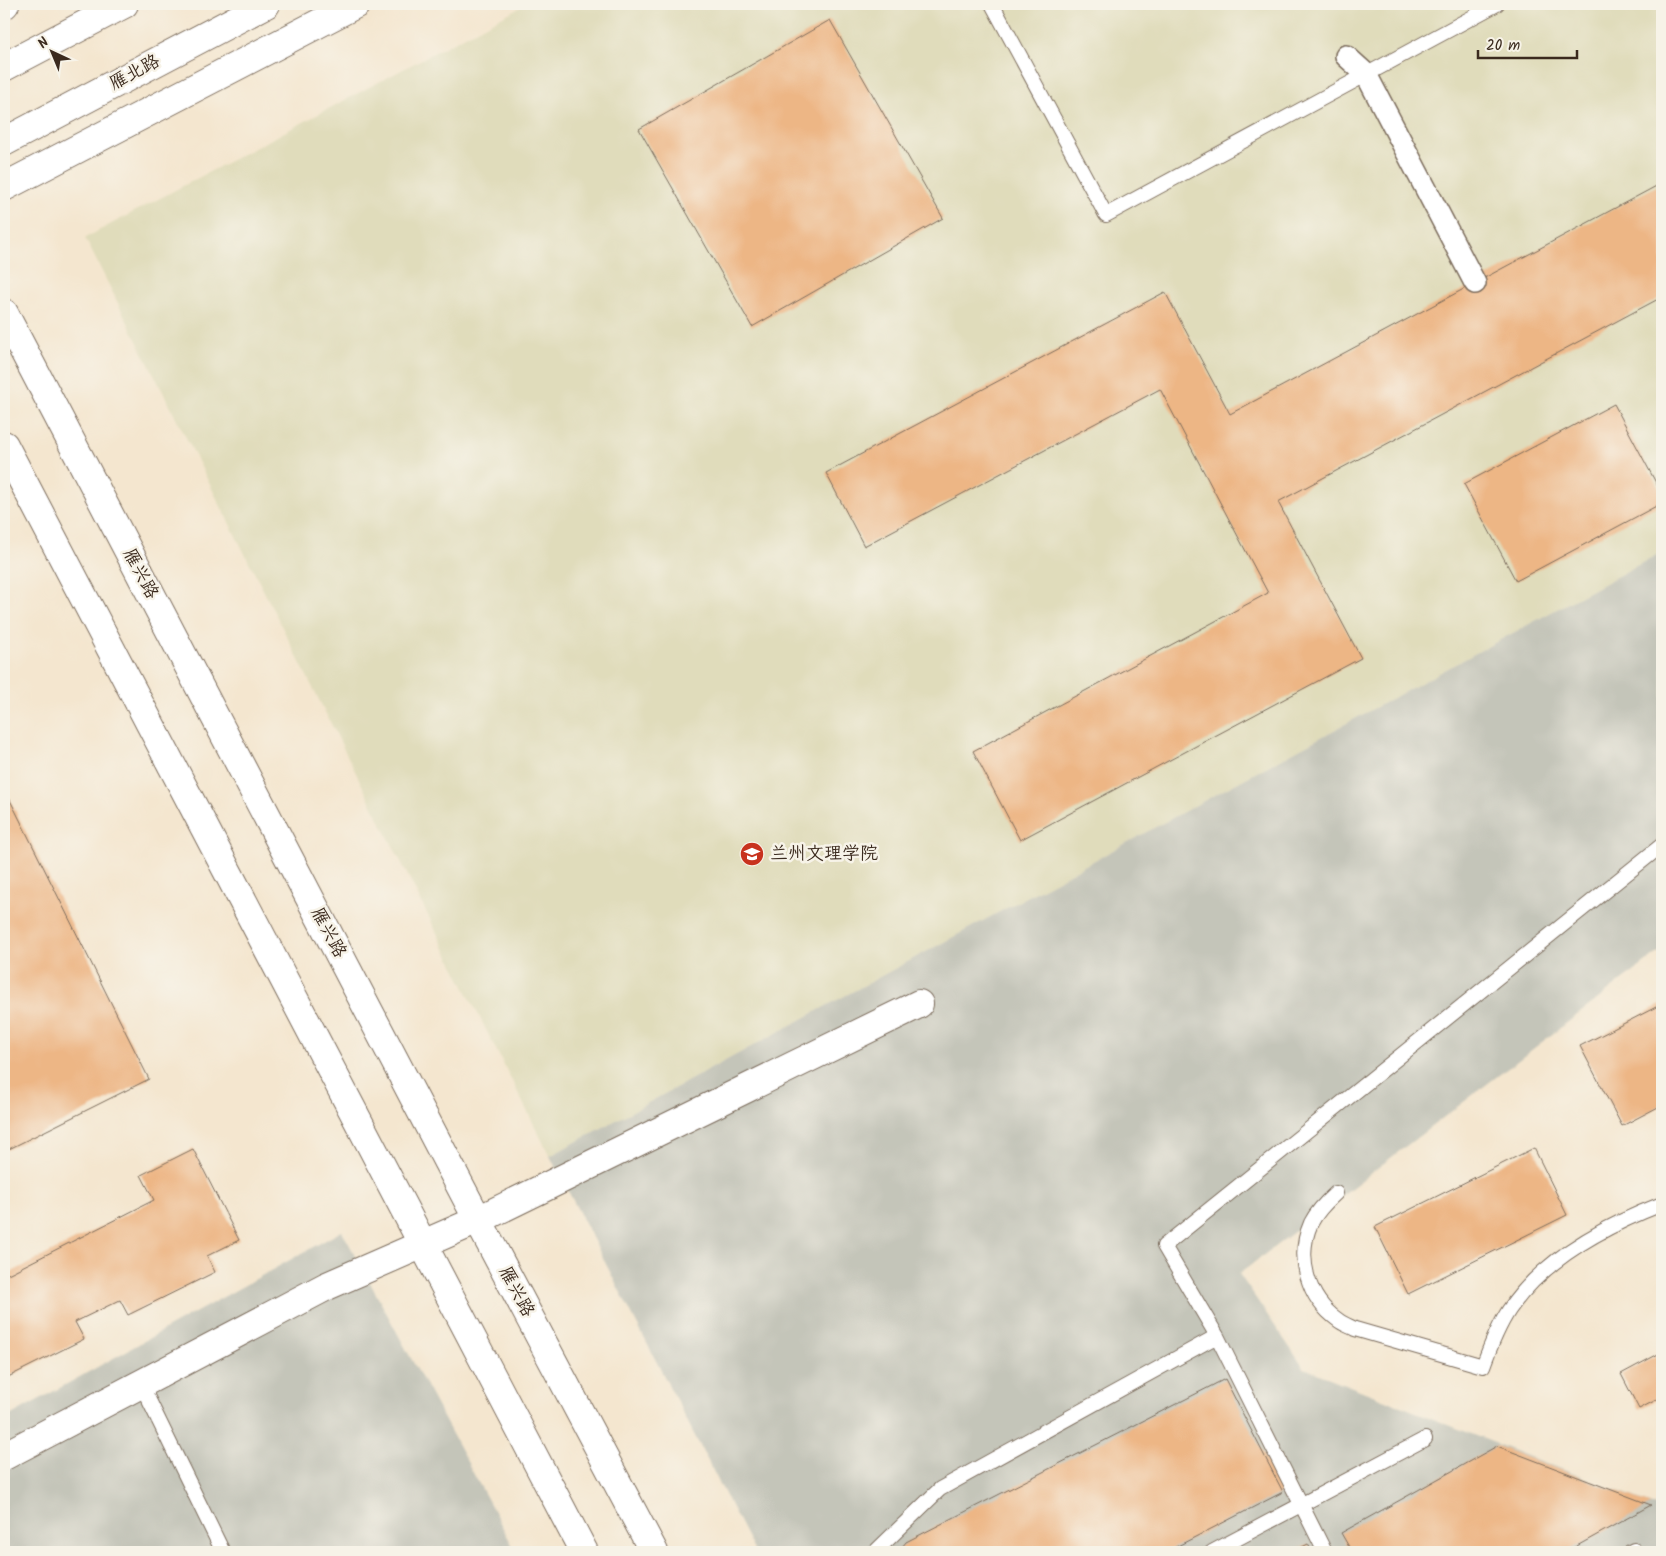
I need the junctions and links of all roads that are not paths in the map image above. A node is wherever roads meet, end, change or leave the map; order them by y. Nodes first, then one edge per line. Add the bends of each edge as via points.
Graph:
1 (124, 4) edge
2 (266, 4) edge
3 (356, 4) edge
4 (992, 4) edge
5 (1497, 4) edge
6 (1346, 56) dead end
7 (4, 67) edge
8 (1366, 74) junction
9 (4, 142) edge
10 (4, 187) edge
11 (1475, 284) dead end
12 (4, 313) edge
13 (4, 445) edge
14 (1662, 845) edge
15 (919, 1004) dead end
16 (1336, 1193) dead end
17 (1662, 1204) edge
18 (478, 1220) junction
19 (422, 1246) junction
20 (1218, 1336) junction
21 (141, 1384) junction
22 (1425, 1439) dead end
23 (4, 1456) edge
24 (1300, 1505) junction
25 (223, 1552) edge
26 (584, 1552) edge
27 (654, 1552) edge
28 (875, 1552) edge
29 (1212, 1552) edge
30 (1325, 1552) edge

1 - 7 main road
2 - 9 main road, 雁北路
3 - 10 main road
4 - 8 lane via 1106,215
5 - 8 lane
6 - 8 street
8 - 11 street
12 - 18 main road, 雁兴路
13 - 19 main road
14 - 20 lane via 1164,1246
15 - 18 main road
16 - 17 lane via 1322,1206 1306,1240 1304,1260 1307,1277 1324,1309 1355,1329 1483,1366 1509,1310 1544,1271 1594,1236
18 - 19 main road
18 - 27 main road, 雁兴路
19 - 21 main road via 327,1286
19 - 26 main road
20 - 24 lane
20 - 28 lane via 940,1489
21 - 23 main road
21 - 25 lane
22 - 24 lane
24 - 29 lane
24 - 30 lane

